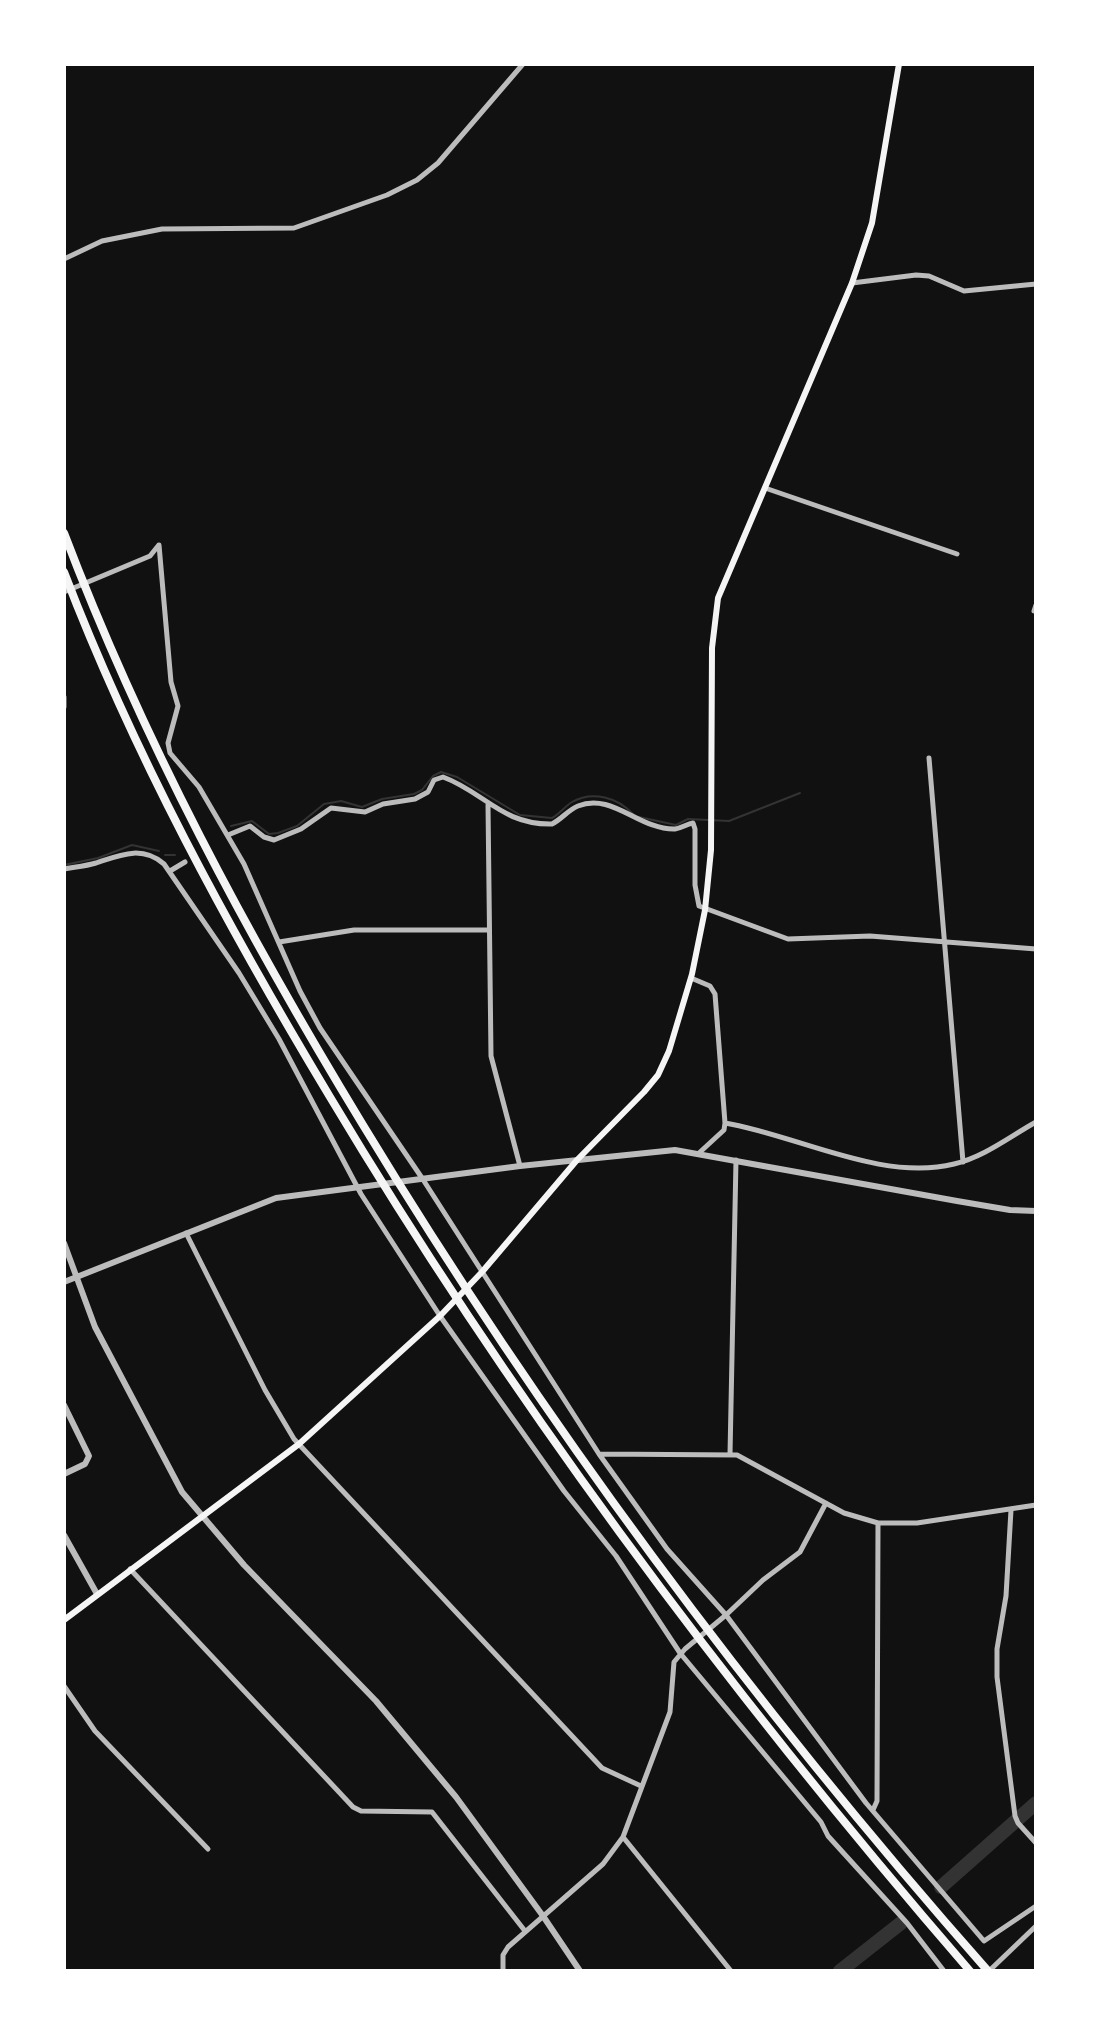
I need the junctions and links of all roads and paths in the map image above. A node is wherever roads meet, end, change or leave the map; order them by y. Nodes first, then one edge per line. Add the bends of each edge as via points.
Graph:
1 (523, 64) edge
2 (899, 64) edge
3 (64, 259) edge
4 (852, 283) junction
5 (1036, 284) edge
6 (765, 488) junction
7 (64, 533) edge
8 (957, 554) dead end
9 (64, 572) edge
10 (64, 592) edge
11 (64, 697) edge
12 (64, 707) edge
13 (929, 758) dead end
14 (488, 805) junction
15 (227, 839) junction
16 (185, 862) dead end
17 (64, 869) edge
18 (170, 871) junction
19 (705, 910) junction
20 (489, 930) junction
21 (278, 942) junction
22 (946, 943) junction
23 (1036, 949) edge
24 (691, 978) junction
25 (1036, 1122) edge
26 (725, 1123) junction
27 (699, 1153) junction
28 (577, 1160) junction
29 (736, 1160) junction
30 (963, 1162) junction
31 (520, 1166) junction
32 (419, 1179) junction
33 (362, 1186) junction
34 (1036, 1211) edge
35 (186, 1233) junction
36 (64, 1243) edge
37 (479, 1275) junction
38 (75, 1277) junction
39 (64, 1282) edge
40 (440, 1316) junction
41 (64, 1405) edge
42 (299, 1444) junction
43 (599, 1454) junction
44 (730, 1454) junction
45 (64, 1474) edge
46 (826, 1503) junction
47 (1036, 1505) edge
48 (1011, 1510) junction
49 (203, 1518) junction
50 (878, 1523) junction
51 (64, 1535) edge
52 (130, 1569) junction
53 (97, 1594) junction
54 (726, 1615) junction
55 (64, 1620) edge
56 (683, 1651) junction
57 (64, 1686) edge
58 (641, 1786) junction
59 (873, 1810) junction
60 (623, 1837) junction
61 (1036, 1843) edge
62 (208, 1849) dead end
63 (1036, 1906) edge
64 (543, 1916) junction
65 (1036, 1926) edge
66 (525, 1931) junction
67 (503, 1971) edge
68 (580, 1971) edge
69 (731, 1971) edge
70 (944, 1971) edge
71 (970, 1971) edge
72 (989, 1971) edge

1 - 3 street via 438,163 387,195 294,228 162,229 102,241
2 - 4 main road via 872,223
4 - 5 street via 916,275 964,291
4 - 6 main road
6 - 8 street
6 - 19 main road via 718,598
7 - 72 highway via 126,684 201,840 276,978 425,1227 557,1423 698,1617 830,1785
9 - 71 highway via 188,846 324,1088 453,1294 611,1523 731,1682
10 - 15 street via 150,556 159,545 171,682 178,706 168,747 199,787
11 - 12 street
13 - 22 street
14 - 15 street via 441,777 415,799 365,812 331,808 274,840 250,826
14 - 19 street via 520,821 547,824 581,804 601,803 668,828 693,823 696,898
14 - 20 street
15 - 21 street via 244,864
16 - 18 street
17 - 18 street via 127,852 153,856
18 - 33 street via 239,973
19 - 22 street via 788,939 870,936
19 - 24 main road
20 - 21 street via 354,930
20 - 31 street via 491,1056
21 - 32 street via 320,1028
22 - 23 street
22 - 30 street
24 - 26 street via 715,994
24 - 28 main road via 658,1075
25 - 30 street
26 - 27 street
26 - 30 street via 894,1166
27 - 28 street via 675,1150
27 - 29 street
28 - 31 street
28 - 37 main road
29 - 34 street
29 - 44 street
31 - 32 street
32 - 33 street
32 - 37 street
33 - 35 street via 276,1198
33 - 40 street
35 - 38 street
35 - 42 street via 265,1390
36 - 38 street
37 - 40 main road
37 - 43 street
38 - 39 street
38 - 49 street via 117,1372 182,1492
40 - 42 main road
40 - 56 street
41 - 45 street via 89,1456 85,1464
42 - 49 main road
42 - 58 street via 602,1768
43 - 44 street
43 - 54 street via 667,1549
44 - 46 street
46 - 50 street
46 - 54 street via 800,1552
47 - 48 street
48 - 50 street
48 - 61 street via 997,1677 1015,1816
49 - 52 main road
49 - 64 street via 376,1701 456,1797
50 - 59 street
51 - 53 street
52 - 53 main road
52 - 66 street via 353,1807 432,1812
53 - 55 main road
54 - 56 street
54 - 59 street
56 - 58 street via 673,1665 670,1712
56 - 70 street via 828,1836
57 - 62 street via 95,1731
58 - 60 street
59 - 63 street via 984,1941
60 - 64 street via 610,1858
60 - 69 street
64 - 66 street
64 - 68 street
65 - 72 street
66 - 67 street via 505,1950

